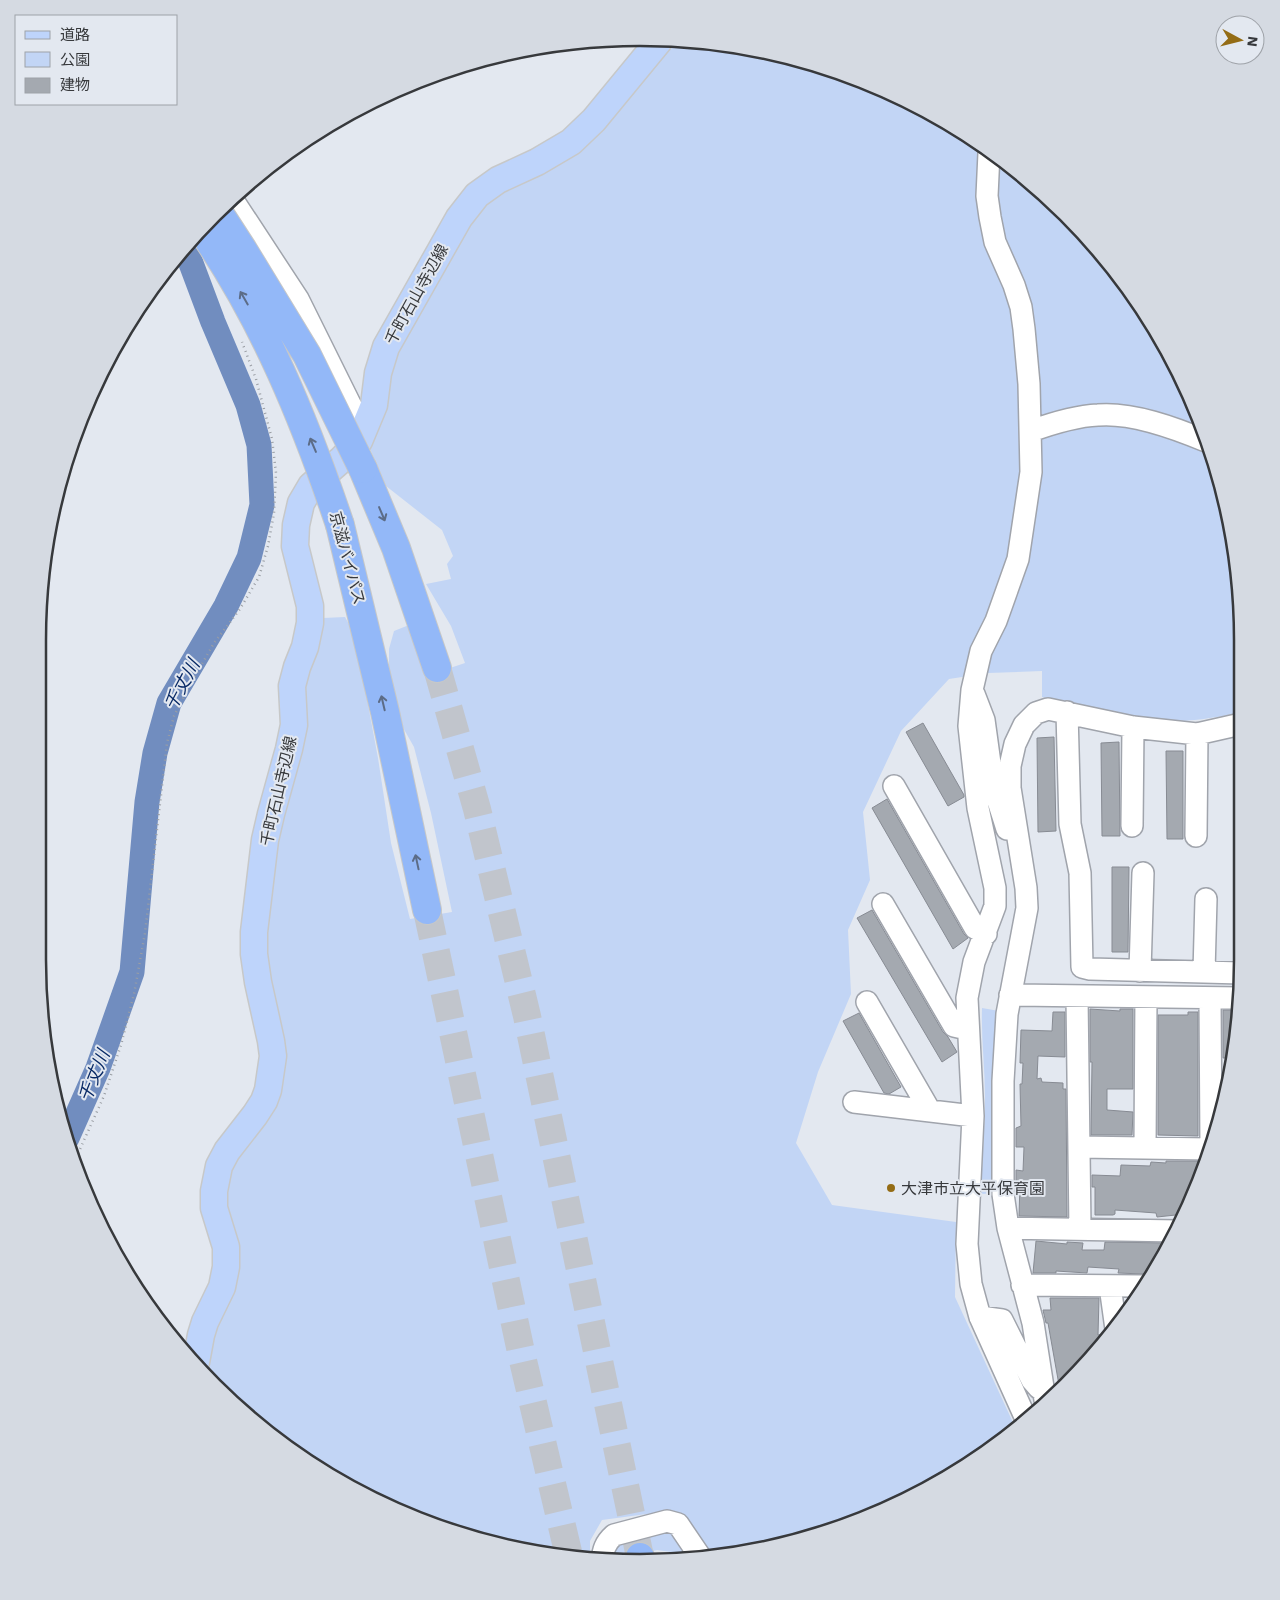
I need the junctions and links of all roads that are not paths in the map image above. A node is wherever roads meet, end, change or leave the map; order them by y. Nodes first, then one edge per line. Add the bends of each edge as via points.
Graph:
1 (654, 47) edge
2 (989, 160) edge
3 (236, 205) edge
4 (222, 218) edge
5 (206, 236) edge
6 (367, 425) junction
7 (1031, 431) junction
8 (1198, 438) edge
9 (437, 668) tunnel mouth
10 (972, 690) junction
11 (1067, 712) junction
12 (1234, 726) edge
13 (1133, 727) junction
14 (1198, 734) junction
15 (894, 786) dead end
16 (1132, 826) dead end
17 (1196, 836) dead end
18 (1019, 843) junction
19 (1143, 873) dead end
20 (1206, 898) dead end
21 (883, 904) dead end
22 (427, 910) tunnel mouth
23 (986, 934) junction
24 (1140, 970) junction
25 (1204, 972) junction
26 (1233, 973) edge
27 (1010, 995) junction
28 (1076, 996) junction
29 (1146, 997) junction
30 (1210, 998) junction
31 (1232, 998) edge
32 (868, 1002) dead end
33 (967, 1028) junction
34 (854, 1102) dead end
35 (1216, 1107) edge
36 (930, 1111) junction
37 (973, 1116) junction
38 (1079, 1147) junction
39 (1145, 1148) junction
40 (1203, 1148) edge
41 (1008, 1228) junction
42 (1080, 1229) junction
43 (1169, 1231) edge
44 (1022, 1286) junction
45 (1110, 1286) junction
46 (1136, 1286) edge
47 (980, 1317) junction
48 (1114, 1317) edge
49 (197, 1355) edge
50 (1043, 1395) edge
51 (1044, 1395) edge
52 (1023, 1413) edge
53 (696, 1551) edge
54 (602, 1552) edge

1 - 6 main road, 千町石山寺辺線 via 594,120 571,142 498,180 478,195 459,218 386,347
2 - 7 street via 987,196 995,242 1021,307
3 - 6 street via 298,299 355,414
4 -> 9 highway, bridge via 307,355 363,469 396,548
22 -> 5 highway, 京滋バイパス, bridge via 357,588 340,525 316,454 272,351
6 - 49 main road, 千町石山寺辺線 via 359,442 311,486 301,503 296,525 295,546 310,606 310,622 292,686 294,725 265,840 254,932 258,982 273,1056 264,1101 219,1166 214,1208 226,1247 226,1267 222,1287 201,1334
7 - 8 street via 1076,418 1109,414
7 - 10 street via 1031,472 1018,559 996,620 980,651
10 - 18 street via 984,720 992,785 1008,833
10 - 23 street via 969,726 973,771 995,888 995,906
11 - 13 street
11 - 18 street via 1048,709 1036,713 1024,725 1015,744 1010,788
11 - 24 street via 1070,824 1080,873 1082,966
12 - 14 street
13 - 14 street
13 - 16 street
14 - 17 street
15 - 23 street via 974,928
18 - 27 street via 1027,908
19 - 24 street
20 - 25 street
21 - 33 street via 954,1026
23 - 33 street via 971,973
24 - 25 street
25 - 26 street
27 - 28 street
27 - 41 street via 1003,1081 1003,1194
28 - 29 street
28 - 38 street
29 - 30 street
29 - 39 street
30 - 31 street
30 - 35 street
32 - 36 street
33 - 37 street
34 - 36 street
36 - 37 street
37 - 47 street via 967,1244 970,1284
38 - 39 street
38 - 42 street
39 - 40 street
41 - 42 street
41 - 44 street
42 - 43 street
44 - 45 street
44 - 51 street via 1033,1324
45 - 46 street
45 - 48 street
47 - 50 street via 1002,1320
47 - 52 street
53 - 54 street via 678,1524 667,1521 614,1535

